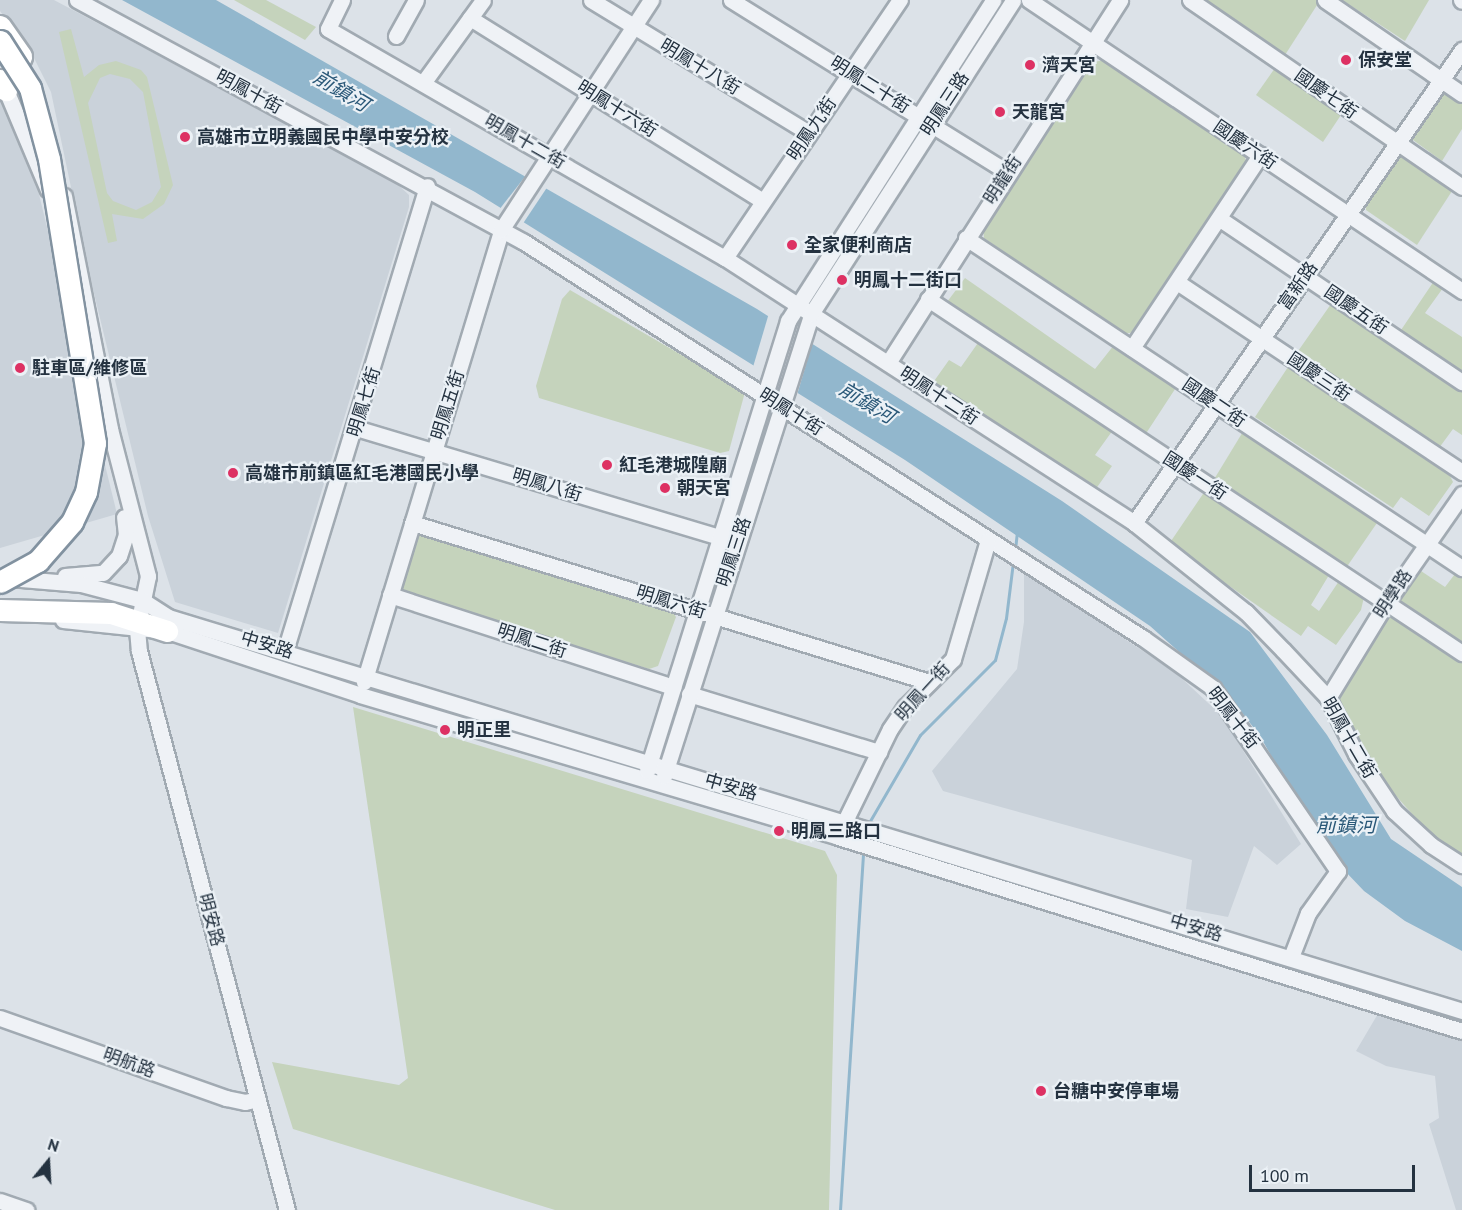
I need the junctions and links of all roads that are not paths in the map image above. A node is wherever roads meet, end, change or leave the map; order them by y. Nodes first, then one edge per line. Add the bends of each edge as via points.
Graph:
1 (77, 0) edge
2 (342, 0) edge
3 (416, 0) edge
4 (483, 0) edge
5 (591, 0) edge
6 (651, 0) edge
7 (731, 0) edge
8 (993, 0) edge
9 (1013, 0) edge
10 (1029, 0) edge
11 (1120, 0) edge
12 (1191, 0) edge
13 (1325, 0) edge
14 (893, 3) edge
15 (470, 18) junction
16 (0, 26) edge
17 (635, 27) junction
18 (396, 36) dead end
19 (0, 40) edge
20 (1093, 43) junction
21 (1462, 50) edge
22 (0, 56) edge
23 (851, 73) junction
24 (1440, 80) junction
25 (423, 83) junction
26 (3, 85) edge
27 (593, 93) junction
28 (1462, 94) edge
29 (41, 97) joint
30 (918, 115) junction
31 (932, 124) junction
32 (809, 133) junction
33 (1398, 144) junction
34 (1260, 155) junction
35 (551, 158) junction
36 (1007, 172) junction
37 (427, 186) junction
38 (1462, 187) edge
39 (763, 201) junction
40 (1348, 214) junction
41 (1220, 219) junction
42 (505, 225) junction
43 (966, 238) junction
44 (724, 258) junction
45 (1304, 276) junction
46 (1177, 282) junction
47 (1462, 291) edge
48 (928, 299) junction
49 (796, 305) junction
50 (811, 314) junction
51 (1261, 339) junction
52 (1132, 348) junction
53 (888, 363) junction
54 (1462, 382) edge
55 (765, 387) junction
56 (1216, 404) junction
57 (781, 405) junction
58 (356, 428) junction
59 (434, 451) junction
60 (1175, 463) junction
61 (1462, 472) edge
62 (1462, 494) edge
63 (412, 523) junction
64 (1134, 523) junction
65 (719, 537) junction
66 (988, 540) junction
67 (737, 542) junction
68 (1426, 544) junction
69 (1462, 568) edge
70 (0, 572) edge
71 (0, 578) edge
72 (38, 578) junction
73 (0, 582) edge
74 (390, 595) junction
75 (0, 601) edge
76 (1386, 603) junction
77 (0, 610) edge
78 (111, 610) junction
79 (696, 610) junction
80 (714, 615) junction
81 (139, 616) junction
82 (0, 619) edge
83 (168, 624) junction
84 (285, 651) junction
85 (1462, 653) edge
86 (366, 674) junction
87 (929, 682) junction
88 (673, 687) junction
89 (689, 694) junction
90 (360, 695) junction
91 (1328, 698) junction
92 (879, 752) junction
93 (649, 763) junction
94 (667, 768) junction
95 (645, 780) junction
96 (661, 785) junction
97 (844, 820) junction
98 (838, 837) junction
99 (1462, 865) edge
100 (1291, 957) junction
101 (1462, 1011) edge
102 (0, 1018) edge
103 (1462, 1031) edge
104 (258, 1099) junction
105 (0, 1201) edge
106 (26, 1210) edge
107 (287, 1210) edge

1 - 37 street, 明鳳十街
2 - 25 street, 明鳳十二街 via 328,29
3 - 18 street
4 - 15 street
5 - 17 street, 明鳳十八街
6 - 17 street, 明鳳五街
7 - 23 street, 明鳳二十街
8 - 30 street, 明鳳三路
9 - 31 street, 明鳳三路
10 - 20 street, 國慶六街
11 - 20 street, 明龍街
12 - 33 street, 國慶七街
13 - 24 street
14 - 23 street, 明鳳九街
15 - 25 street
15 - 27 street, 明鳳十六街
16 - 29 highway via 21,55
17 - 27 street, 明鳳五街
17 - 32 street, 明鳳十八街
19 - 73 highway, bridge via 30,88 49,159 95,443 86,492 72,522 38,561
20 - 34 street, 國慶六街
20 - 36 street, 明龍街
21 - 24 street, 富新路
22 - 70 highway via 18,88 41,165 85,432 79,481 69,507 36,550
23 - 30 street, 明鳳二十街
23 - 32 street, 明鳳九街
24 - 28 street
24 - 33 street, 富新路
25 - 35 street, 明鳳十二街
26 - 72 street via 52,207 89,355 105,452 124,514 126,535 119,556 103,573
27 - 35 street, 明鳳五街
27 - 39 street, 明鳳十六街
29 - 81 street, 明安路 via 110,429 148,576
30 - 31 street, 明鳳二十街
30 - 49 street, 明鳳三路
31 - 36 street, 明鳳二十街
31 - 50 street, 明鳳三路
32 - 39 street, 明鳳九街
33 - 38 street, 國慶七街
33 - 40 street, 富新路
34 - 40 street, 國慶六街
34 - 41 street
35 - 42 street, 明鳳五街
35 - 44 street, 明鳳十二街
36 - 43 street, 明龍街
37 - 42 street, 明鳳十街
37 - 58 street, 明鳳七街
39 - 44 street, 明鳳九街
40 - 45 street, 富新路
40 - 47 street, 國慶六街
41 - 45 street, 國慶五街
41 - 46 street
42 - 55 street, 明鳳十街
42 - 59 street, 明鳳五街
43 - 48 street, 明龍街
43 - 52 street, 國慶二街
44 - 49 street, 明鳳十二街
45 - 51 street, 富新路
45 - 54 street, 國慶五街
46 - 51 street, 國慶三街
46 - 52 street
48 - 53 street, 明龍街
48 - 60 street, 國慶一街
49 - 50 street, 明鳳十二街
49 - 55 street, 明鳳三路
50 - 53 street, 明鳳十二街
50 - 57 street, 明鳳三路
51 - 56 street, 富新路
51 - 61 street, 國慶三街
52 - 56 street, 國慶二街
53 - 64 street, 明鳳十二街
55 - 57 street, 明鳳十街
55 - 65 street, 明鳳三路
56 - 60 street, 富新路
56 - 68 street, 國慶二街
57 - 66 street, 明鳳十街
57 - 67 street, 明鳳三路
58 - 59 street, 明鳳八街
58 - 84 street, 明鳳七街
59 - 63 street, 明鳳五街
59 - 65 street, 明鳳八街
60 - 64 street, 富新路
60 - 76 street, 國慶一街
62 - 68 street, 明學路
63 - 74 street, 明鳳五街
63 - 79 street, 明鳳六街
64 - 91 street, 明鳳十二街 via 1246,612
65 - 67 street, 明鳳八街
65 - 79 street, 明鳳三路
66 - 87 street, 明鳳一街 via 960,645 953,659
66 - 100 street, 明鳳十街 via 1143,638 1213,688 1241,724 1338,871 1308,913
67 - 80 street, 明鳳三路
68 - 69 street, 國慶二街
68 - 76 street, 明學路
71 - 72 street
72 - 81 street
74 - 86 street, 明鳳五街
74 - 88 street, 明鳳二街
75 - 78 highway
76 - 85 street, 國慶一街
76 - 91 street, 明學路
77 - 78 highway
78 - 81 highway
79 - 80 street, 明鳳六街
79 - 88 street, 明鳳三路
80 - 87 street, 明鳳六街
80 - 89 street, 明鳳三路
81 - 82 street via 64,621
81 - 83 highway
81 - 104 street, 明安路 via 139,651
83 - 84 street, 中安路
83 - 90 street, 中安路
84 - 86 street, 中安路
86 - 90 street, 明鳳五街
86 - 93 street, 中安路
87 - 92 street, 明鳳一街 via 905,707
88 - 93 street, 明鳳三路
89 - 92 street
89 - 94 street, 明鳳三路
90 - 95 street, 中安路
91 - 99 street, 明鳳十二街 via 1356,754 1394,811 1431,845
92 - 97 street, 明鳳一街
93 - 94 street, 中安路
93 - 95 street, 明鳳三路
94 - 96 street, 明鳳三路
94 - 97 street, 中安路
95 - 96 street, 中安路
96 - 98 street, 中安路
97 - 98 street, 明鳳一街
97 - 100 street, 中安路
98 - 103 street, 中安路
100 - 101 street, 中安路
102 - 104 street, 明航路 via 231,1100
104 - 107 street, 明安路
105 - 106 street

